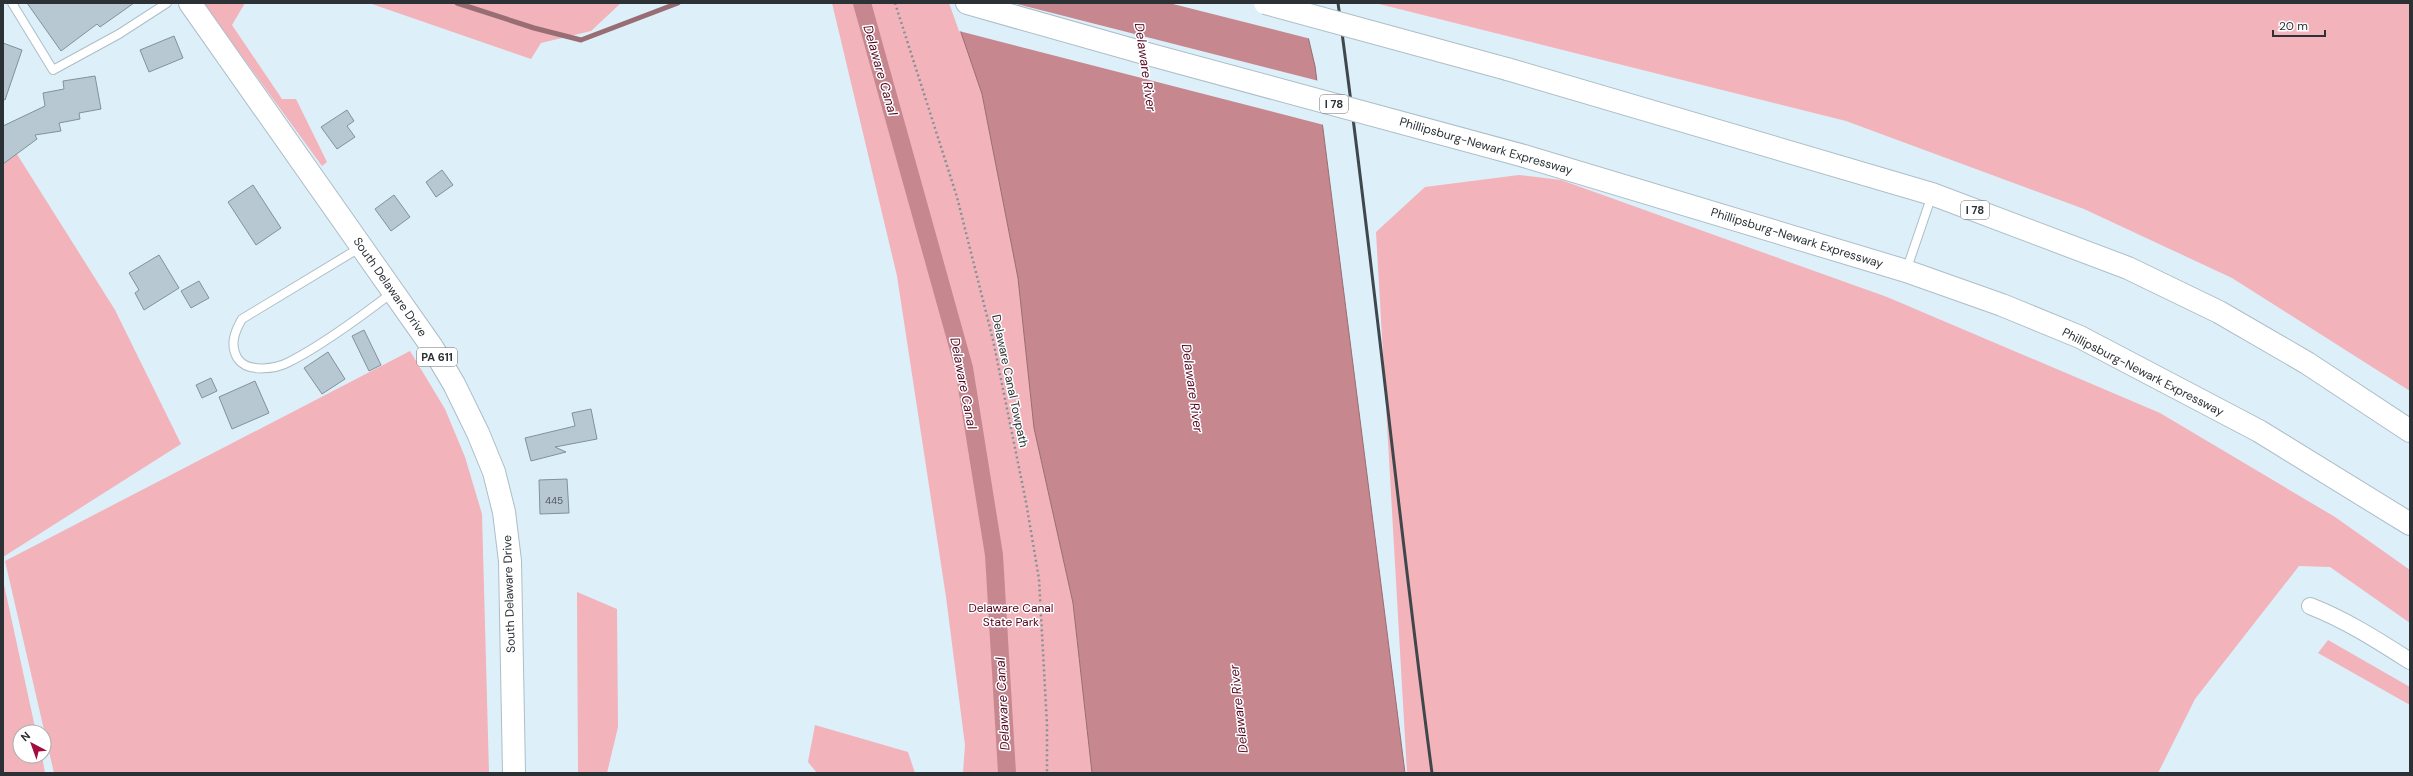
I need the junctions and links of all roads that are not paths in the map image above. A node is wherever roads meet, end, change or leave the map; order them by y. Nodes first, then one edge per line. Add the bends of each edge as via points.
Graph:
1 (12, 3) edge
2 (167, 3) edge
3 (190, 3) edge
4 (967, 3) edge
5 (1264, 3) edge
6 (1932, 194) junction
7 (362, 246) junction
8 (1906, 271) junction
9 (394, 291) junction
10 (2410, 431) edge
11 (2410, 524) edge
12 (2310, 606) dead end
13 (2410, 661) edge
14 (514, 773) edge

1 - 2 lane via 53,70 119,34
3 - 7 highway, South Delaware Drive / PA 611
4 - 8 highway, Phillipsburg-Newark Expressway / I 78, bridge via 1524,156
5 - 6 highway, I 78, bridge via 1507,69
6 - 8 lane
6 - 10 highway, I 78 via 2128,268 2219,312 2307,363
7 - 9 highway, South Delaware Drive / PA 611
7 - 9 lane via 242,318 235,332 234,348 239,360 252,368 270,368 288,363 368,312
8 - 11 highway, Phillipsburg-Newark Expressway / I 78 via 2002,305 2080,338 2259,431
9 - 14 highway, South Delaware Drive / PA 611 via 432,347 466,407 487,454 501,498 510,561
12 - 13 street via 2362,630

